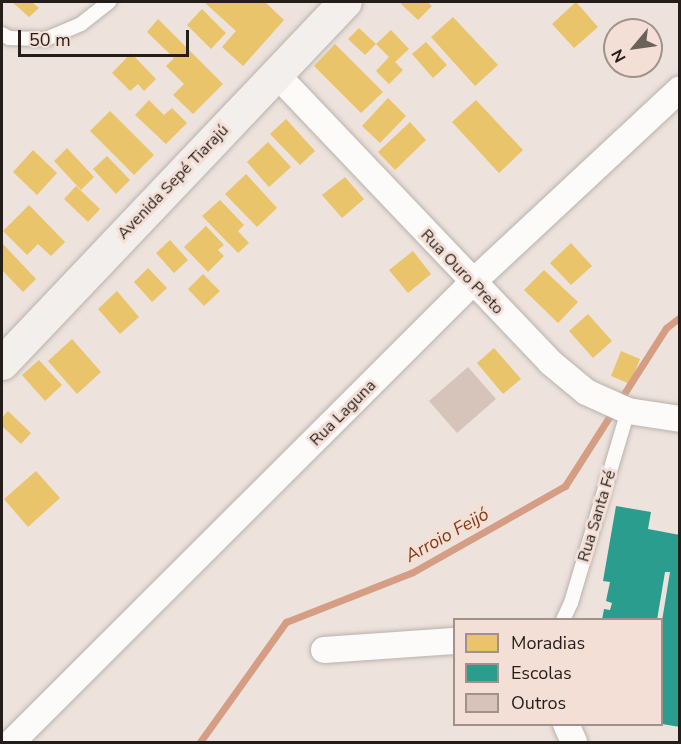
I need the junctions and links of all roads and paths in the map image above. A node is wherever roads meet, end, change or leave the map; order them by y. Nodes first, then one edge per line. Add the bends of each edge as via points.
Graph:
1 (109, 2) edge
2 (345, 2) edge
3 (2, 34) edge
4 (276, 74) junction
5 (680, 89) edge
6 (472, 284) junction
7 (2, 363) edge
8 (628, 411) junction
9 (680, 419) edge
10 (564, 618) edge
11 (453, 641) edge
12 (324, 650) dead end
13 (567, 726) edge
14 (12, 742) edge
15 (574, 742) edge

1 - 3 lane via 81,24 46,39 9,38
2 - 4 street, Avenida Sepé Tiarajú
4 - 6 street, Rua Ouro Preto
4 - 7 street, Avenida Sepé Tiarajú
5 - 6 street, Rua Laguna
6 - 8 street, Rua Ouro Preto via 550,363 586,392
6 - 14 street, Rua Laguna
8 - 9 street, Rua Ouro Preto
8 - 10 lane, Rua Santa Fé
11 - 12 street
13 - 15 street

